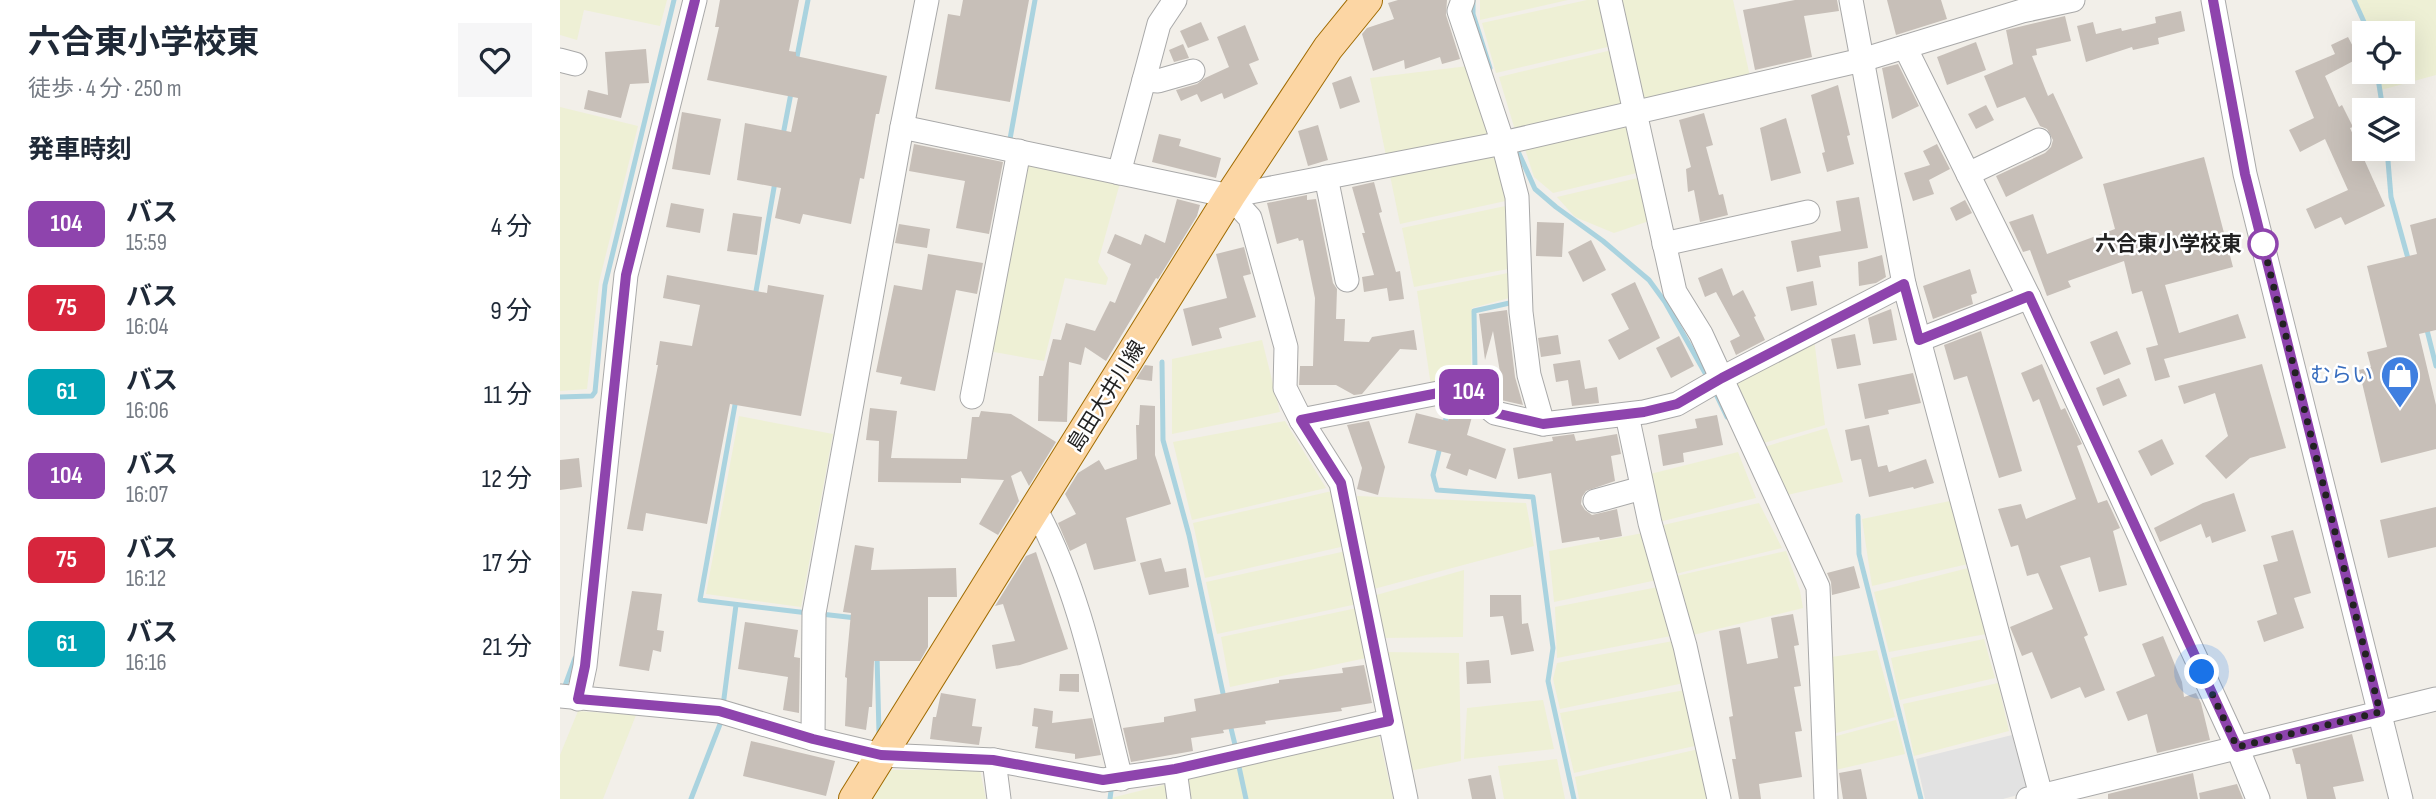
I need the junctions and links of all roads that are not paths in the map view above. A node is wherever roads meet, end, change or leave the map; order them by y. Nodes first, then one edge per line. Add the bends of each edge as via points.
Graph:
1 (695, 0) edge
2 (927, 0) edge
3 (1175, 0) edge
4 (1367, 0) edge
5 (1463, 0) edge
6 (1610, 0) edge
7 (1851, 0) edge
8 (2073, 0) edge
9 (2213, 0) edge
10 (1905, 47) junction
11 (1862, 60) junction
12 (1194, 71) dead end
13 (1144, 80) junction
14 (1634, 111) junction
15 (902, 127) junction
16 (2039, 140) dead end
17 (1503, 143) junction
18 (1019, 151) junction
19 (1119, 173) junction
20 (1968, 174) junction
21 (1326, 177) junction
22 (1230, 196) junction
23 (1808, 212) dead end
24 (1664, 244) junction
25 (1347, 280) dead end
26 (1904, 284) junction
27 (2029, 296) junction
28 (1919, 340) junction
29 (1722, 378) junction
30 (972, 397) dead end
31 (1627, 415) junction
32 (1301, 420) junction
33 (1543, 424) junction
34 (1642, 488) junction
35 (1595, 501) dead end
36 (1036, 510) junction
37 (569, 698) edge
38 (2436, 699) edge
39 (2380, 712) junction
40 (1389, 721) junction
41 (813, 739) junction
42 (2237, 747) junction
43 (881, 755) junction
44 (993, 760) junction
45 (1175, 769) junction
46 (1108, 786) edge
47 (2037, 798) edge
48 (854, 799) edge
49 (999, 799) edge
50 (1179, 799) edge
51 (1406, 799) edge
52 (1719, 799) edge
53 (1826, 799) edge
54 (2258, 799) edge
55 (2401, 799) edge

1 - 37 street via 626,275 585,666
2 - 15 street
3 - 13 street via 1159,24
4 - 22 main road, 島田大井川線 via 1328,48
5 - 17 street via 1459,11
6 - 14 street
7 - 11 street
8 - 10 street
9 - 39 street via 2245,174
10 - 11 street
10 - 20 street
11 - 14 street
11 - 26 street
12 - 13 street
13 - 19 street
14 - 17 street
14 - 24 street
15 - 18 street
15 - 41 street via 814,613
16 - 20 street
17 - 21 street
17 - 33 street via 1517,197 1521,312
18 - 19 street
18 - 30 street
19 - 22 street
20 - 27 street
21 - 22 street
21 - 25 street
22 - 32 street via 1250,218 1286,347 1285,388
22 - 36 main road, 島田大井川線
23 - 24 street
24 - 29 street via 1675,292
26 - 28 street
26 - 29 street
27 - 28 street
27 - 42 street
28 - 47 street
29 - 31 street via 1677,404
29 - 53 street via 1818,587
31 - 33 street
31 - 34 street
32 - 33 street via 1464,388 1495,413
32 - 40 street via 1341,483
34 - 35 street
34 - 52 street via 1685,646
36 - 43 main road, 島田大井川線
36 - 46 street via 1080,617
37 - 41 street via 719,711
38 - 39 street
39 - 42 street
39 - 55 street
40 - 45 street
40 - 51 street
41 - 43 street
42 - 47 street
42 - 54 street
43 - 44 street
43 - 48 main road, 島田大井川線
44 - 46 street
44 - 49 street
45 - 46 street
45 - 50 street

